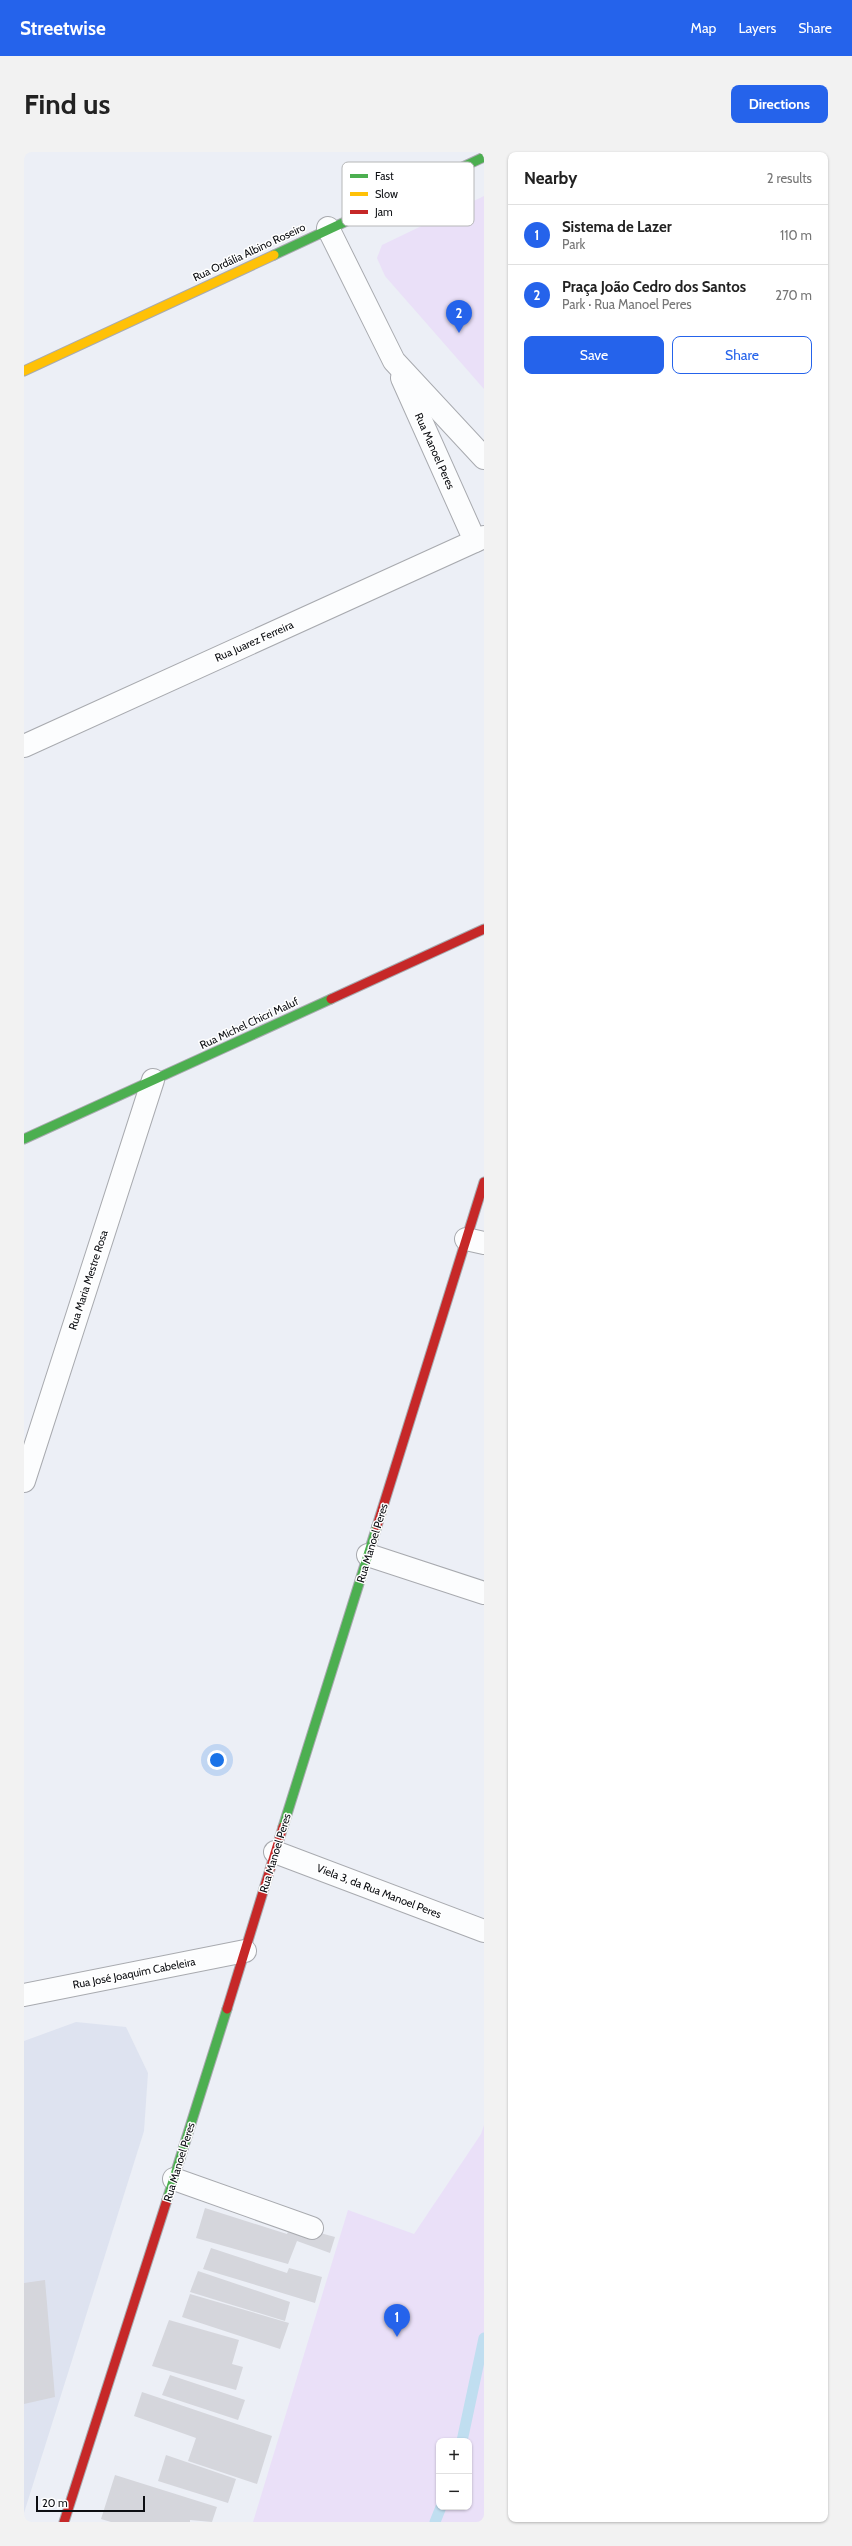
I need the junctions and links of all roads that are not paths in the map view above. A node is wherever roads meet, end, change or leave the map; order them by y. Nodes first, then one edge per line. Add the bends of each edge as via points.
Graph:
1 (484, 157) edge
2 (473, 162) edge
3 (342, 222) edge
4 (328, 228) junction
5 (394, 361) junction
6 (24, 371) edge
7 (484, 458) edge
8 (479, 539) edge
9 (24, 746) edge
10 (484, 929) edge
11 (153, 1080) junction
12 (24, 1139) edge
13 (484, 1182) edge
14 (475, 1241) edge
15 (24, 1481) edge
16 (368, 1555) junction
17 (484, 1593) edge
18 (275, 1852) junction
19 (484, 1931) edge
20 (245, 1951) junction
21 (24, 1995) edge
22 (174, 2179) junction
23 (312, 2228) dead end
24 (64, 2522) edge

1 - 2 street, Rua Ordália Albino Roseiro
3 - 4 street, Rua Ordália Albino Roseiro
4 - 5 street, Rua Manoel Peres
4 - 6 street, Rua Ordália Albino Roseiro
5 - 7 street, Rua Manoel Peres
5 - 8 street, Rua Manoel Peres
8 - 9 street, Rua Juarez Ferreira
10 - 11 street, Rua Michel Chicri Maluf
11 - 12 street, Rua Michel Chicri Maluf
11 - 15 street, Rua Maria Mestre Rosa
13 - 14 street, Rua Manoel Peres
14 - 16 street, Rua Manoel Peres
16 - 17 street
16 - 18 street, Rua Manoel Peres
18 - 19 street, Viela 3, da Rua Manoel Peres
18 - 20 street, Rua Manoel Peres
20 - 21 street, Rua José Joaquim Cabeleira
20 - 22 street, Rua Manoel Peres
22 - 23 street
22 - 24 street, Rua Manoel Peres

